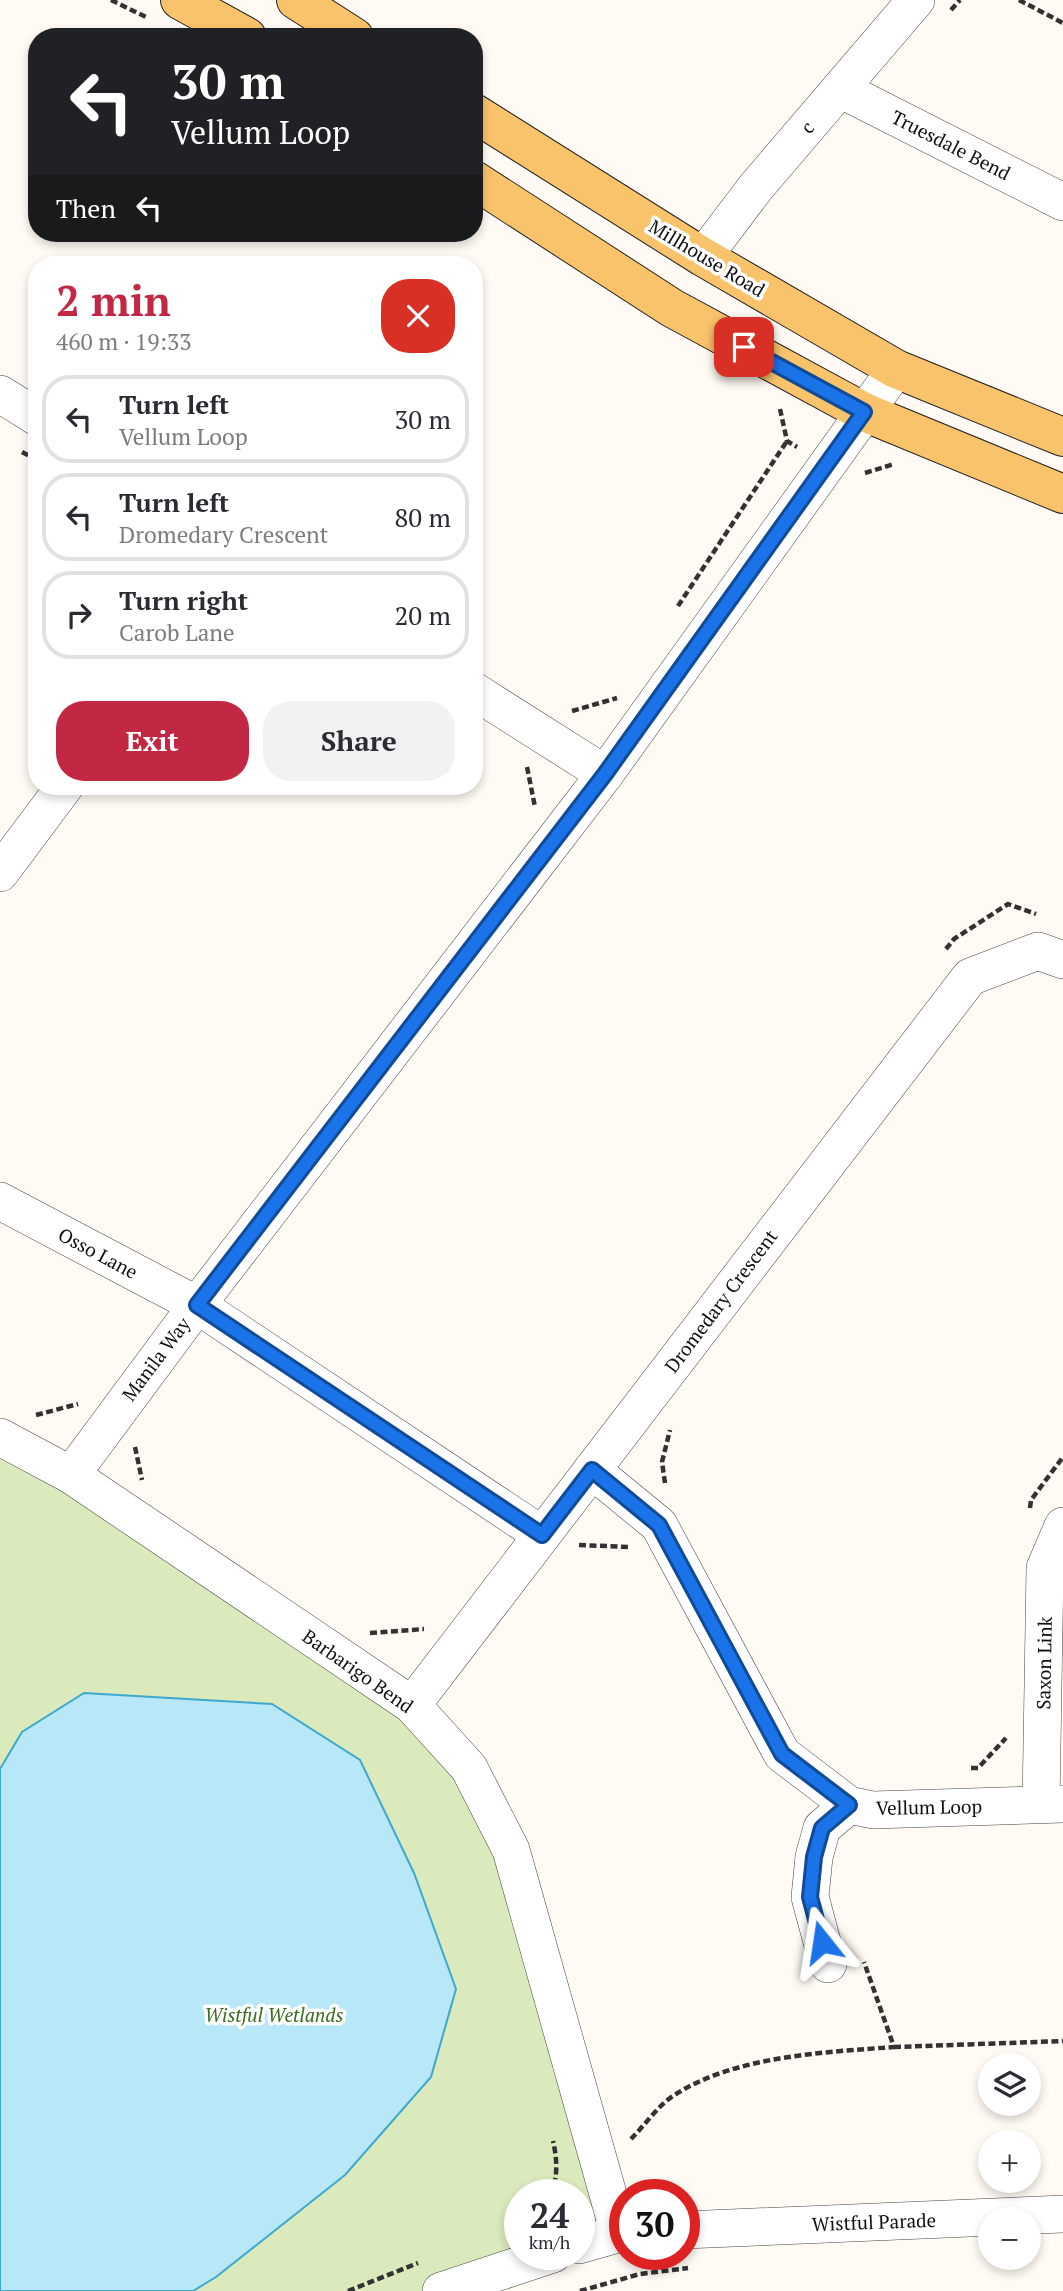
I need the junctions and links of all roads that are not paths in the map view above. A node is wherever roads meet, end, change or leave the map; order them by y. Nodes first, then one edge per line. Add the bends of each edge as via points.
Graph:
1 (180, 0) edge
2 (296, 0) edge
3 (916, 0) edge
4 (231, 28) edge
5 (340, 28) edge
6 (840, 89) junction
7 (483, 119) edge
8 (483, 186) edge
9 (1063, 202) edge
10 (703, 257) junction
11 (896, 369) junction
12 (0, 394) edge
13 (28, 411) edge
14 (864, 412) junction
15 (1063, 437) edge
16 (1063, 494) edge
17 (483, 697) edge
18 (605, 774) junction
19 (58, 795) edge
20 (0, 873) edge
21 (1063, 960) edge
22 (0, 1201) edge
23 (197, 1305) junction
24 (0, 1437) edge
25 (592, 1470) junction
26 (71, 1475) junction
27 (1046, 1520) edge
28 (557, 1540) junction
29 (412, 1705) junction
30 (1052, 1804) edge
31 (849, 1805) junction
32 (844, 1956) road end
33 (609, 2187) edge
34 (1063, 2214) edge
35 (700, 2229) edge
36 (505, 2270) edge
37 (441, 2291) edge

1 - 4 main road
2 - 5 main road
3 - 6 street, c
6 - 9 street, Truesdale Bend
6 - 10 street, c via 755,187
7 - 10 main road, Millhouse Road
8 - 14 main road via 673,308
10 - 11 main road, Millhouse Road
11 - 14 street, Manila Way
11 - 15 main road, Millhouse Road
12 - 13 street
14 - 16 main road
14 - 18 street, Manila Way
17 - 18 street
18 - 23 street, Manila Way
19 - 20 street
21 - 25 street, Dromedary Crescent via 1038,951 970,977
22 - 23 street, Osso Lane
23 - 26 street, Manila Way
23 - 28 street, Osso Lane
24 - 26 street, Barbarigo Bend
25 - 28 street, Dromedary Crescent
25 - 31 street, Vellum Loop via 642,1534 659,1525 782,1754
26 - 29 street, Barbarigo Bend
27 - 30 street, Saxon Link
28 - 29 street, Dromedary Crescent
29 - 33 street, Barbarigo Bend via 469,1768 511,1850
30 - 31 street, Vellum Loop via 873,1810
31 - 32 street via 822,1828 810,1897
34 - 35 street, Wistful Parade
36 - 37 street

